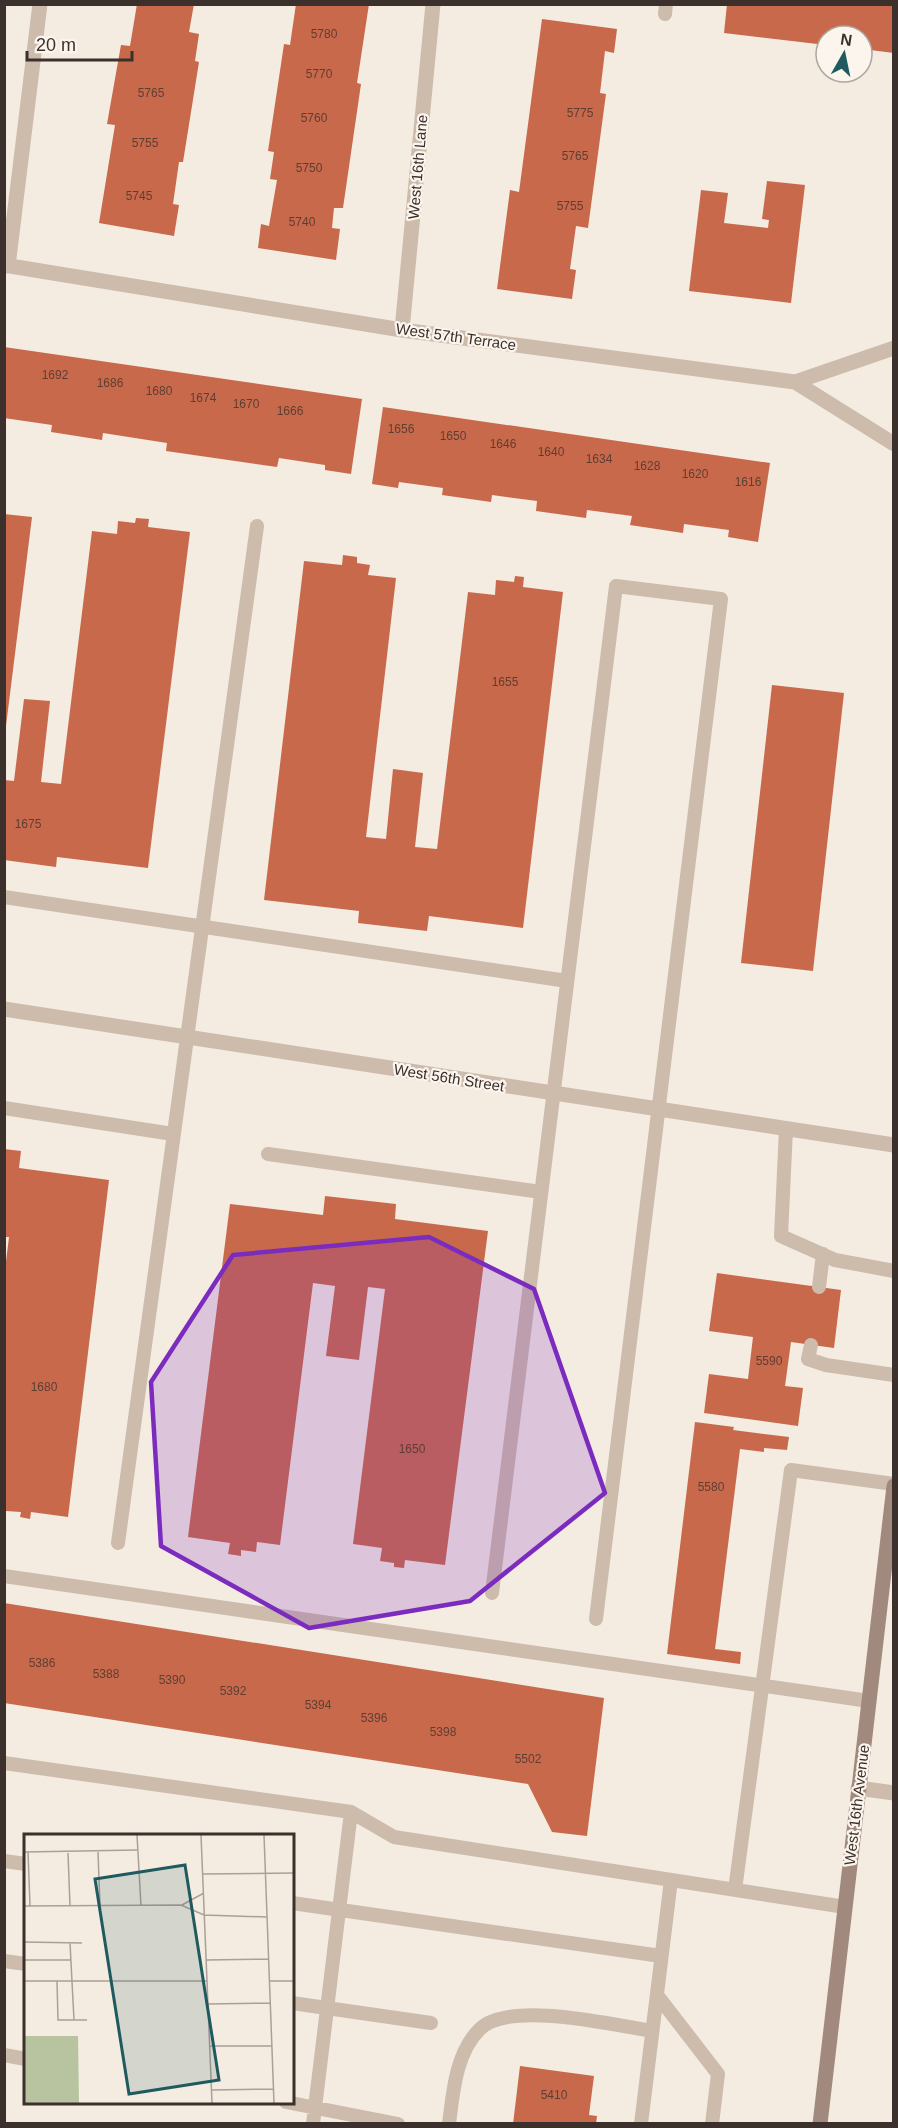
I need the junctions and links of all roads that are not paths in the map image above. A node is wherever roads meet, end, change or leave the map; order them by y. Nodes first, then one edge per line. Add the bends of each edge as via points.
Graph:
1 (40, 4) edge
2 (433, 4) edge
3 (6, 265) edge
4 (402, 330) junction
5 (894, 348) edge
6 (795, 382) junction
7 (894, 444) edge
8 (257, 526) dead end
9 (4, 897) edge
10 (202, 926) junction
11 (567, 981) junction
12 (4, 1009) edge
13 (186, 1037) junction
14 (553, 1094) junction
15 (4, 1108) edge
16 (658, 1110) junction
17 (786, 1129) junction
18 (173, 1134) junction
19 (894, 1145) edge
20 (268, 1154) dead end
21 (542, 1192) junction
22 (823, 1254) junction
23 (894, 1271) edge
24 (819, 1287) dead end
25 (811, 1345) dead end
26 (894, 1375) edge
27 (894, 1485) edge
28 (118, 1543) dead end
29 (4, 1576) edge
30 (492, 1593) dead end
31 (596, 1619) dead end
32 (762, 1686) junction
33 (868, 1701) junction
34 (4, 1763) edge
35 (858, 1788) junction
36 (894, 1793) edge
37 (351, 1812) junction
38 (4, 1861) edge
39 (24, 1864) edge
40 (671, 1880) junction
41 (735, 1890) junction
42 (294, 1903) edge
43 (845, 1907) junction
44 (339, 1910) junction
45 (661, 1956) junction
46 (4, 1961) edge
47 (24, 1964) edge
48 (657, 1995) junction
49 (294, 2003) edge
50 (328, 2008) junction
51 (431, 2022) dead end
52 (652, 2031) junction
53 (4, 2055) edge
54 (24, 2059) edge
55 (293, 2104) edge
56 (315, 2107) junction
57 (313, 2124) edge
58 (398, 2124) edge
59 (449, 2124) edge
60 (641, 2124) edge
61 (712, 2124) edge
62 (820, 2124) edge

1 - 3 street
2 - 4 street, West 16th Lane
3 - 4 street, West 57th Terrace
4 - 6 street, West 57th Terrace
5 - 6 street
6 - 7 street, West 57th Terrace
8 - 10 lane
9 - 10 lane
10 - 11 lane
10 - 13 lane
11 - 14 lane
11 - 16 lane via 616,586 721,599
12 - 13 street, West 56th Street
13 - 14 street, West 56th Street
13 - 18 lane
14 - 16 street, West 56th Street
14 - 21 lane
15 - 18 lane
16 - 17 street, West 56th Street
16 - 31 lane
17 - 19 street, West 56th Street
17 - 22 lane via 781,1236
18 - 28 lane
20 - 21 lane
21 - 30 lane
22 - 23 lane via 835,1260
22 - 24 lane
25 - 26 lane via 808,1359
27 - 32 lane via 791,1470
27 - 33 main road, West 16th Avenue
29 - 32 lane
32 - 33 lane
32 - 41 lane
33 - 35 main road, West 16th Avenue
34 - 37 lane
35 - 36 street
35 - 43 main road, West 16th Avenue
37 - 40 lane via 394,1837
37 - 44 lane
38 - 39 lane
40 - 41 lane
40 - 45 lane
41 - 43 lane
42 - 44 lane
43 - 62 main road, West 16th Avenue
44 - 45 lane
44 - 50 lane
45 - 48 lane
46 - 47 lane
48 - 52 lane
48 - 61 lane via 718,2074
49 - 50 lane
50 - 51 lane
50 - 56 lane
52 - 59 lane via 545,2014 502,2017 481,2028 467,2047 454,2080
52 - 60 lane
53 - 54 lane
55 - 56 lane
56 - 57 lane
56 - 58 lane

